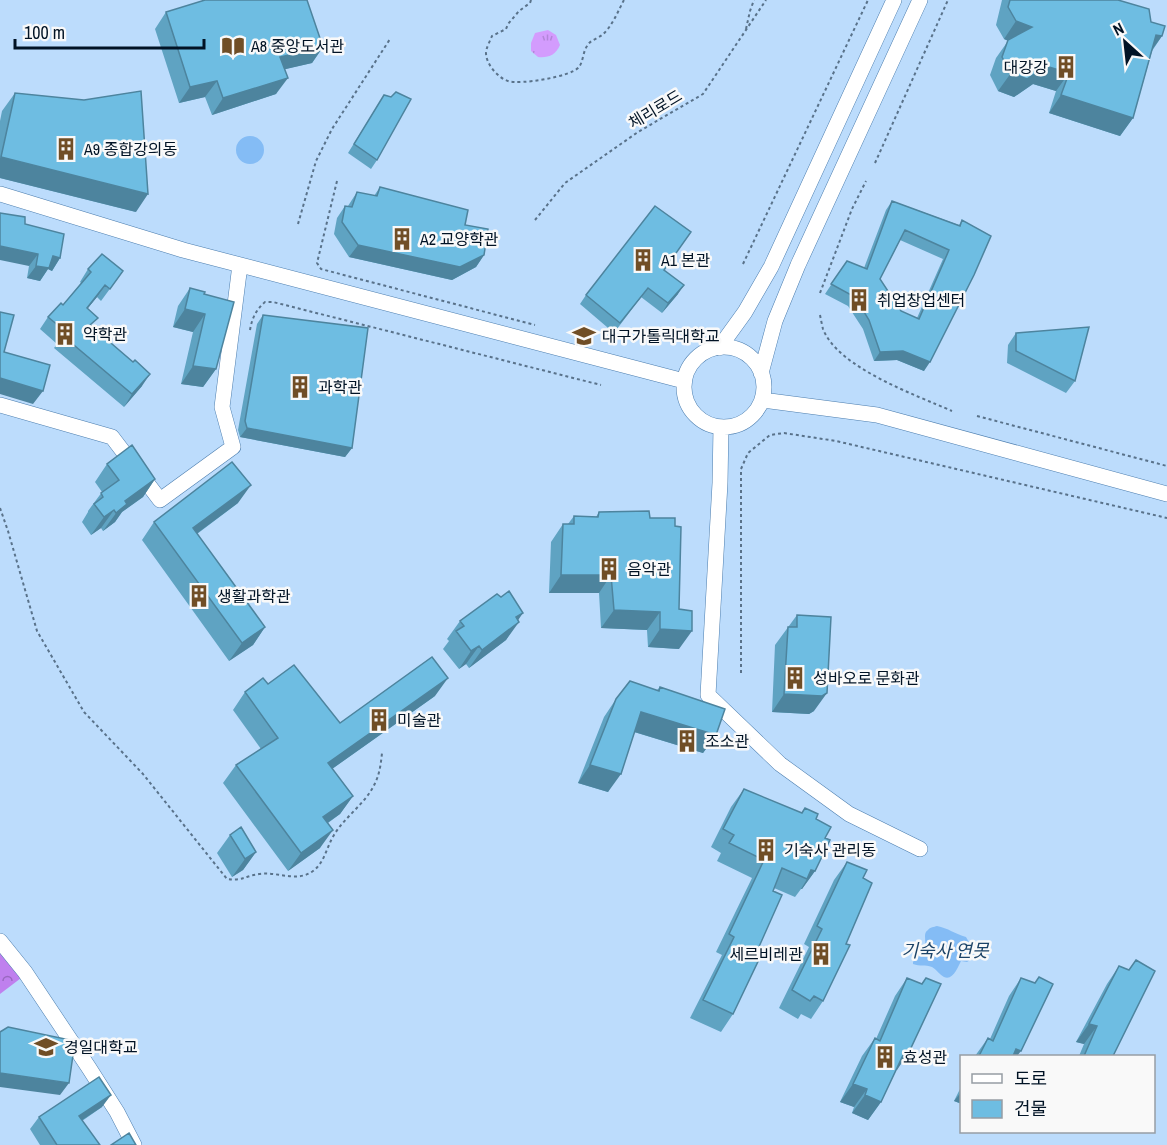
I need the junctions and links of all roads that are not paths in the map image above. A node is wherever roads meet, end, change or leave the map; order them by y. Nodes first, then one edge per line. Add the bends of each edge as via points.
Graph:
1 (894, 0) edge
2 (920, 0) edge
3 (0, 194) edge
4 (240, 265) junction
5 (719, 348) junction
6 (761, 373) junction
7 (684, 381) junction
8 (762, 400) junction
9 (0, 405) edge
10 (721, 427) junction
11 (1167, 494) edge
12 (920, 849) dead end
13 (0, 941) edge
14 (134, 1145) edge

1 - 5 lane via 771,267
2 - 6 lane via 794,274 775,321
3 - 4 lane
4 - 7 lane
4 - 9 lane via 222,407 233,447 160,500 112,437
5 - 6 lane via 745,353
5 - 7 lane via 696,358
6 - 8 lane
7 - 10 lane via 684,394 695,415
8 - 10 lane via 744,422
8 - 11 lane via 877,415
10 - 12 lane via 708,695 780,764 849,814
13 - 14 lane via 89,1068

